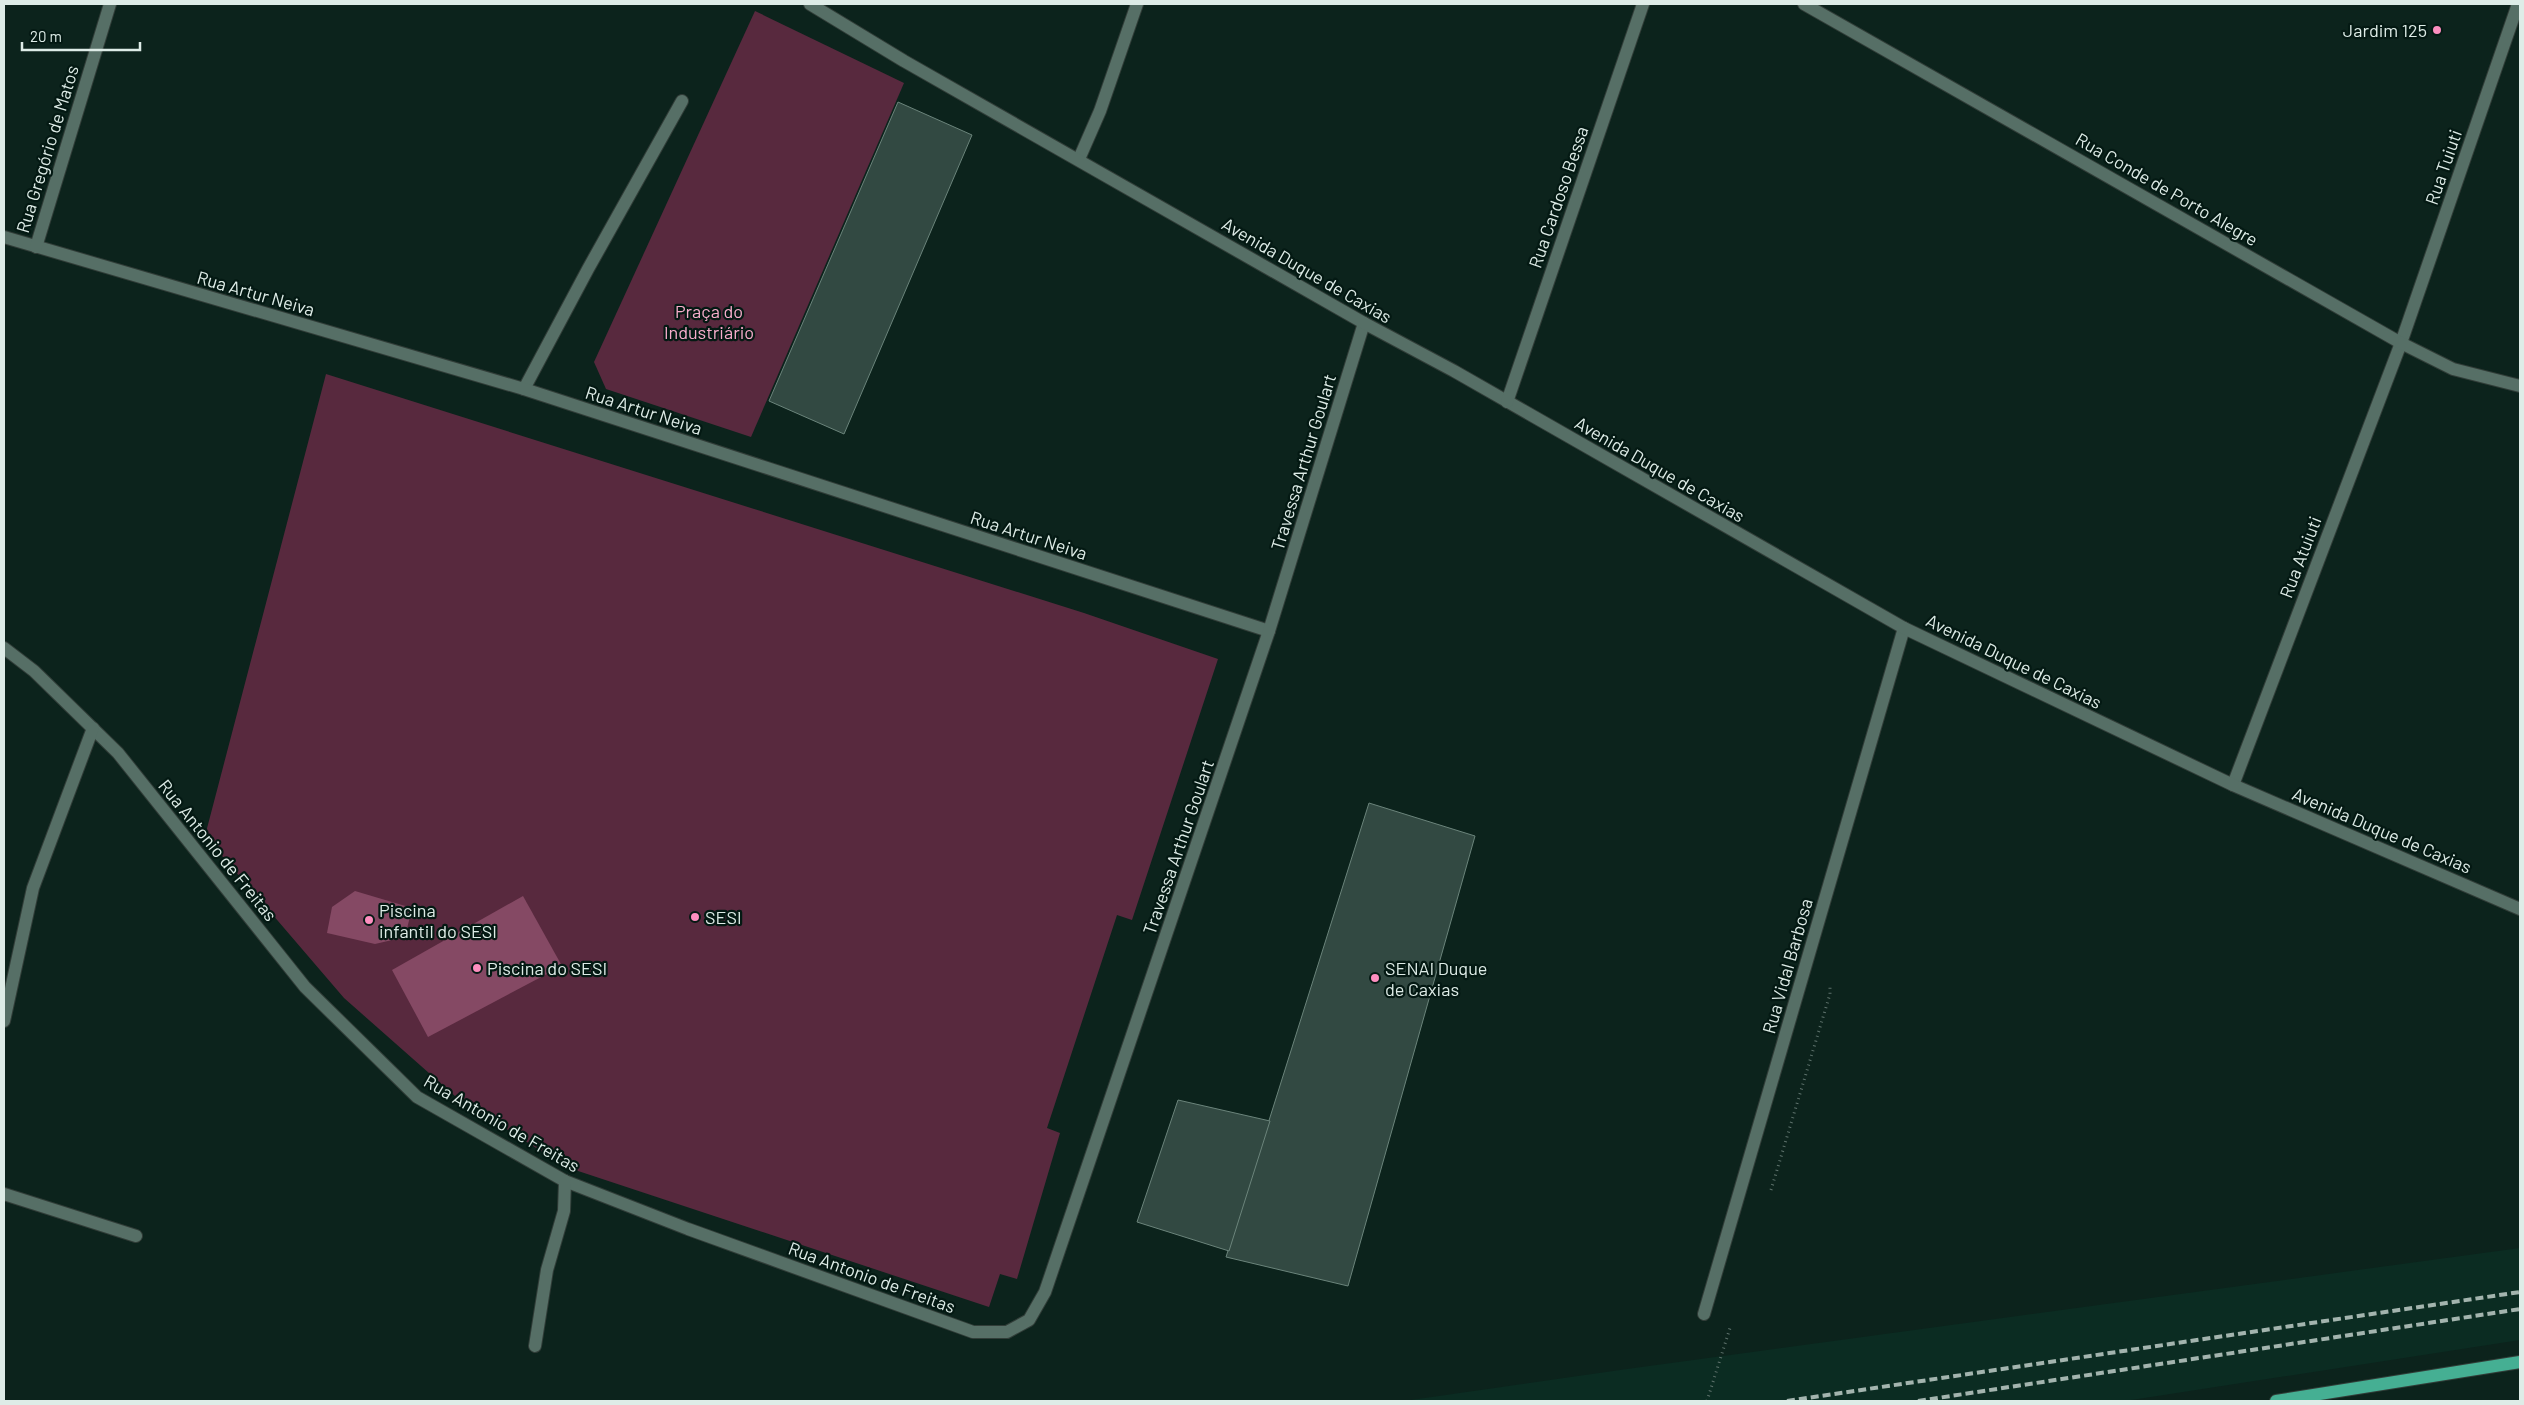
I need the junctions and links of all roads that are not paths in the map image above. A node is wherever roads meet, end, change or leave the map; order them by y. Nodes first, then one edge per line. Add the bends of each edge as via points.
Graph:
1 (110, 4) edge
2 (810, 4) edge
3 (1138, 4) edge
4 (1642, 4) edge
5 (1804, 4) edge
6 (2518, 4) edge
7 (682, 101) dead end
8 (1079, 159) junction
9 (4, 237) edge
10 (36, 247) junction
11 (1364, 323) junction
12 (2401, 343) junction
13 (2520, 386) edge
14 (524, 389) junction
15 (1507, 402) junction
16 (1904, 628) junction
17 (1269, 631) junction
18 (4, 648) edge
19 (93, 728) junction
20 (2233, 785) junction
21 (2520, 909) edge
22 (4, 1022) edge
23 (565, 1181) junction
24 (4, 1194) edge
25 (136, 1236) dead end
26 (1704, 1314) dead end
27 (973, 1332) joint
28 (535, 1346) dead end
29 (2520, 1362) edge
30 (2276, 1401) edge

1 - 10 street, Rua Gregório de Matos
2 - 8 street, Avenida Duque de Caxias
3 - 8 street via 1100,111
4 - 15 street, Rua Cardoso Bessa
5 - 12 street, Rua Conde de Porto Alegre
6 - 12 street, Rua Tuiuti
7 - 14 street
8 - 11 street, Avenida Duque de Caxias
9 - 10 street, Rua Artur Neiva
10 - 14 street, Rua Artur Neiva
11 - 15 street, Avenida Duque de Caxias
11 - 17 street, Travessa Arthur Goulart
12 - 13 street, Rua Conde de Porto Alegre via 2453,369
12 - 20 street, Rua Atuiuti
14 - 17 street, Rua Artur Neiva
15 - 16 street, Avenida Duque de Caxias
16 - 20 street, Avenida Duque de Caxias
16 - 26 street, Rua Vidal Barbosa
17 - 27 street, Travessa Arthur Goulart via 1045,1292 1028,1320 1007,1332
18 - 19 street, Rua Antonio de Freitas via 34,671
19 - 22 street via 33,888
19 - 23 street, Rua Antonio de Freitas via 118,753 305,987 417,1097
20 - 21 street, Avenida Duque de Caxias
23 - 27 street, Rua Antonio de Freitas
23 - 28 street via 564,1211 547,1270
24 - 25 street
29 - 30 main road

